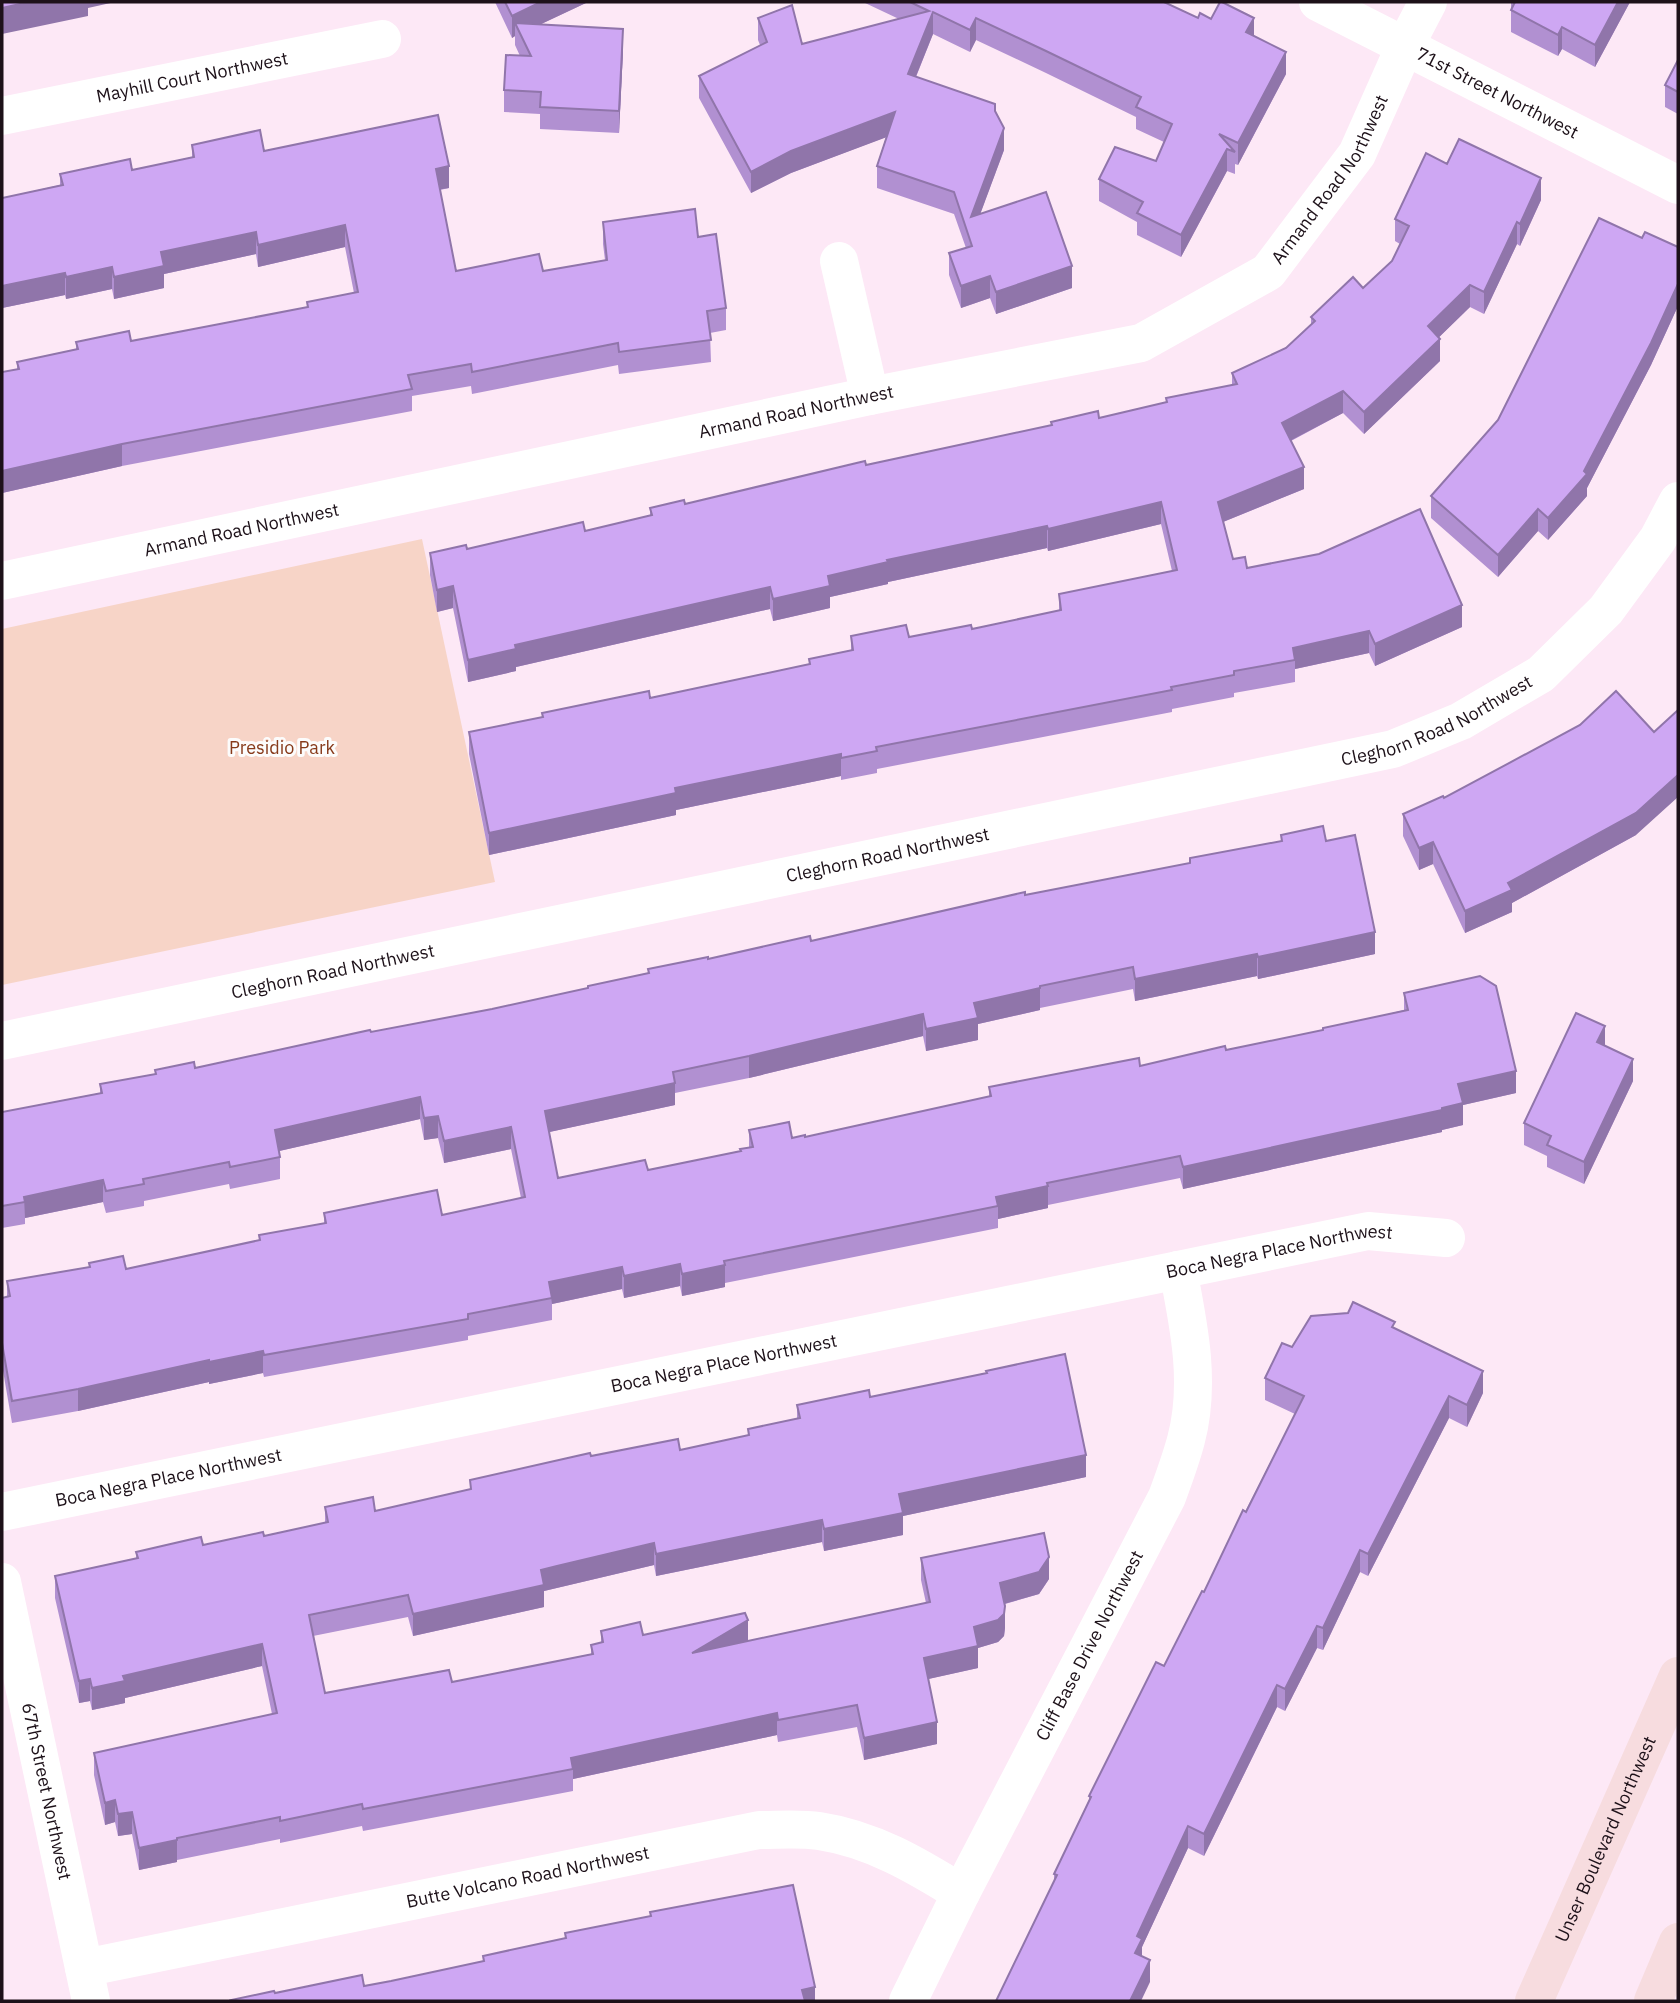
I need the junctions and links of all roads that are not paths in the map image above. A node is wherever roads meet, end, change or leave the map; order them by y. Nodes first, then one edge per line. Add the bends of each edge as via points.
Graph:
1 (1318, 2) edge
2 (1428, 2) edge
3 (382, 39) dead end
4 (1405, 46) junction
5 (2, 116) edge
6 (1678, 185) edge
7 (839, 261) dead end
8 (870, 396) junction
9 (1678, 500) edge
10 (2, 581) edge
11 (2, 1041) edge
12 (1446, 1238) dead end
13 (1178, 1270) junction
14 (2, 1512) edge
15 (2, 1582) edge
16 (1678, 1676) edge
17 (961, 1893) junction
18 (1678, 1942) edge
19 (88, 1984) edge
20 (908, 2001) edge
21 (1534, 2001) edge
22 (1653, 2001) edge

1 - 4 street, 71st Street Northwest
2 - 4 street, Armand Road Northwest
3 - 5 street, Mayhill Court Northwest
4 - 6 street, 71st Street Northwest
4 - 8 street, Armand Road Northwest via 1357,154 1268,272 1141,343
7 - 8 street
8 - 10 street, Armand Road Northwest
9 - 11 street, Cleghorn Road Northwest via 1658,539 1606,610 1541,674 1461,721 1393,749
12 - 13 street, Boca Negra Place Northwest via 1368,1231
13 - 14 street, Boca Negra Place Northwest
13 - 17 street, Cliff Base Drive Northwest via 1191,1335 1193,1387 1187,1438 1167,1496
15 - 19 street, 67th Street Northwest
16 - 21 main road, Unser Boulevard Northwest
17 - 19 street, Butte Volcano Road Northwest via 906,1859 864,1841 817,1831 759,1830
17 - 20 street, Cliff Base Drive Northwest
18 - 22 main road

